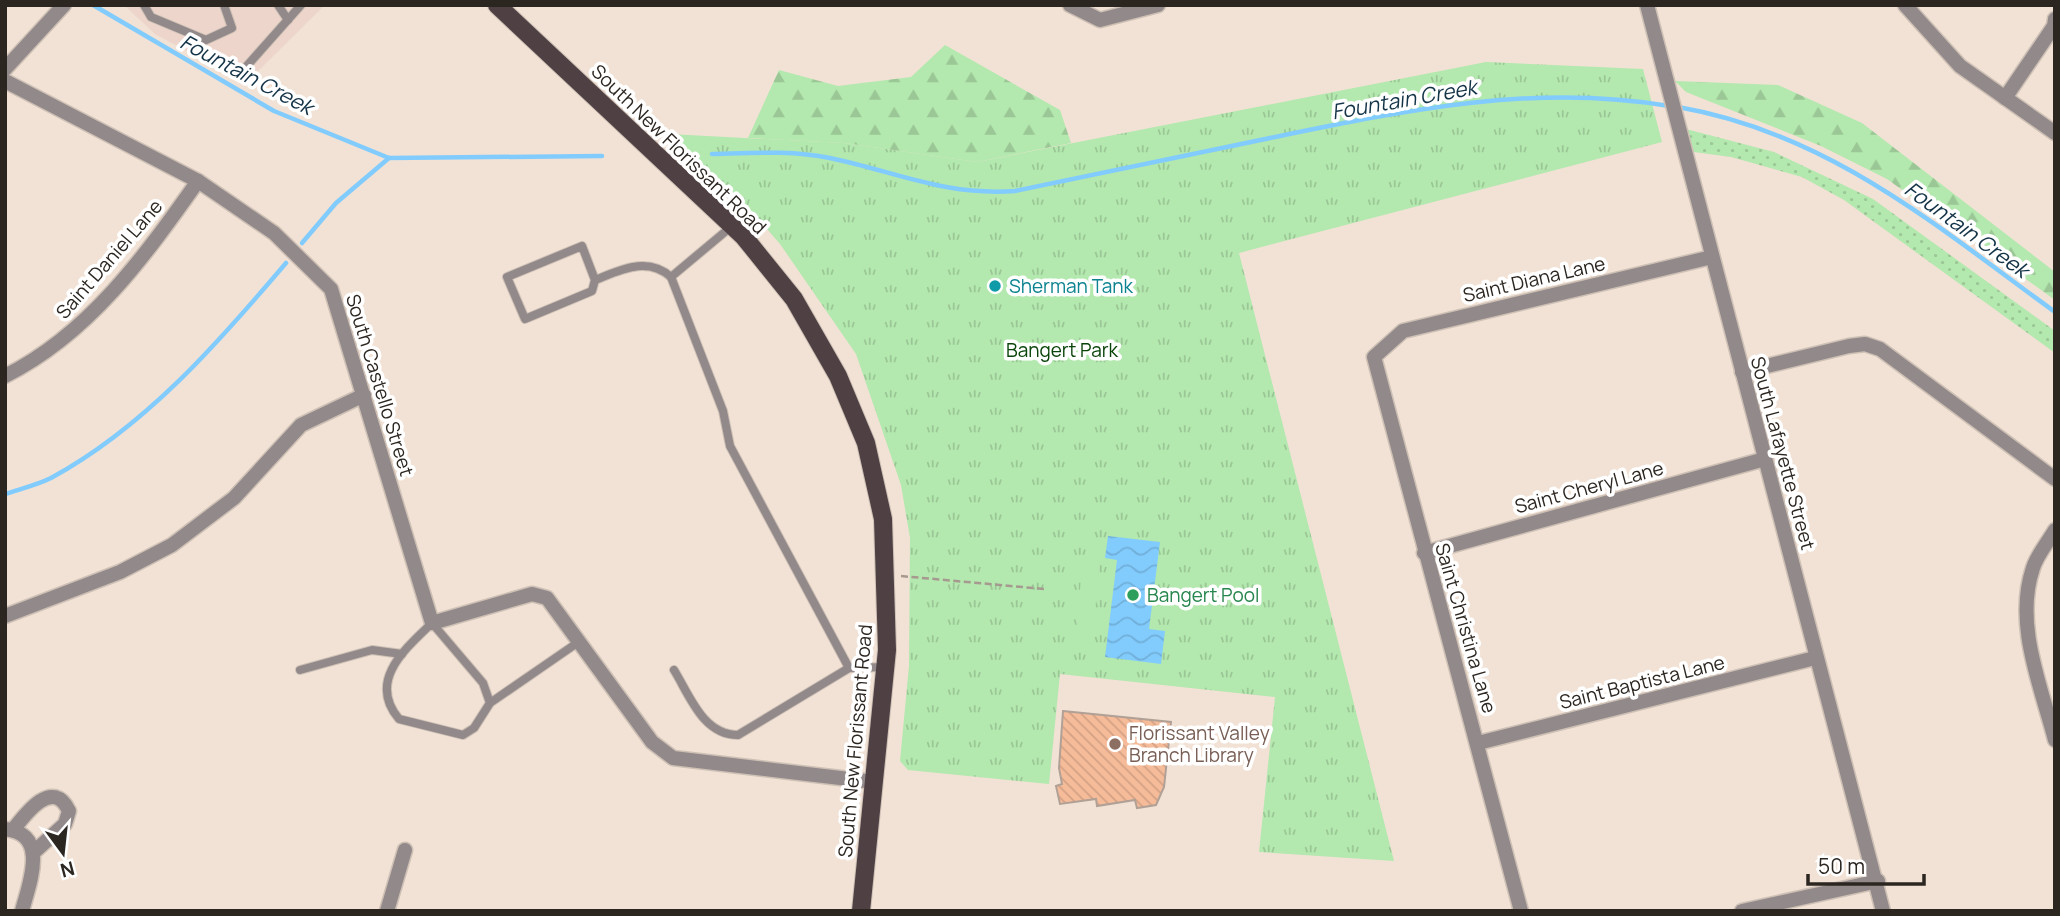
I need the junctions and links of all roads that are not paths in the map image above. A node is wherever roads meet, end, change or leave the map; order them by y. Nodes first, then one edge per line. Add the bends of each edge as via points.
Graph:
1 (64, 5) edge
2 (144, 5) edge
3 (224, 5) edge
4 (278, 5) edge
5 (301, 5) edge
6 (497, 5) edge
7 (1070, 5) edge
8 (1158, 5) edge
9 (1647, 5) edge
10 (1905, 5) edge
11 (2055, 19) edge
12 (288, 20) junction
13 (245, 68) dead end
14 (5, 69) edge
15 (5, 81) edge
16 (2005, 98) junction
17 (2055, 133) edge
18 (198, 181) junction
19 (732, 226) junction
20 (1712, 257) junction
21 (671, 277) junction
22 (595, 280) junction
23 (1374, 357) joint
24 (1742, 372) junction
25 (5, 376) edge
26 (364, 395) junction
27 (1765, 459) junction
28 (2055, 479) edge
29 (2055, 530) edge
30 (1424, 553) junction
31 (5, 616) edge
32 (432, 623) junction
33 (580, 641) junction
34 (402, 654) junction
35 (1815, 658) junction
36 (886, 667) junction
37 (849, 668) junction
38 (300, 670) dead end
39 (674, 670) dead end
40 (490, 703) junction
41 (2055, 740) edge
42 (1478, 743) junction
43 (874, 782) junction
44 (14, 832) edge
45 (405, 850) dead end
46 (34, 852) junction
47 (1878, 881) junction
48 (22, 911) edge
49 (387, 911) edge
50 (861, 911) edge
51 (1521, 911) edge
52 (1742, 911) edge
53 (1883, 911) edge

1 - 14 street
2 - 3 lane via 151,17 206,40 232,28
4 - 12 lane
5 - 12 lane
6 - 19 main road, South New Florissant Road
7 - 8 street via 1100,20
9 - 20 street, South Lafayette Street
10 - 16 street via 1960,66
11 - 16 street
12 - 13 lane
15 - 18 street, South Castello Street
16 - 17 street
18 - 25 street, Saint Daniel Lane via 157,240 88,319 40,358
18 - 26 street, South Castello Street via 274,233 331,289
19 - 21 lane
19 - 36 main road, South New Florissant Road via 794,299 838,376 866,443 883,519
20 - 23 street, Saint Diana Lane via 1403,331
20 - 24 street, South Lafayette Street
21 - 22 lane via 662,269 635,265
21 - 37 lane via 723,411 730,446
22 - 22 lane via 582,246 508,277 524,319 592,291
23 - 30 street, Saint Christina Lane
24 - 27 street, South Lafayette Street
24 - 28 street via 1849,346 1865,344 1880,349
26 - 31 street via 301,425 233,498 172,545 120,572
26 - 32 street, South Castello Street
27 - 30 street, Saint Cheryl Lane
27 - 35 street, South Lafayette Street
29 - 41 street via 2033,567 2025,603 2032,652
30 - 42 street, Saint Christina Lane
32 - 33 street via 532,593 547,598
32 - 34 lane
32 - 40 lane via 483,683
33 - 40 lane
33 - 43 street via 652,742 673,758
34 - 38 lane via 372,650
34 - 40 lane via 385,690 391,710 406,723 463,735 474,728
35 - 42 street, Saint Baptista Lane
35 - 47 street, South Lafayette Street
36 - 37 lane
36 - 43 main road, South New Florissant Road
37 - 39 lane via 738,735 727,735 707,723
42 - 51 street, Saint Christina Lane
43 - 50 main road, South New Florissant Road
44 - 46 street
44 - 46 street via 32,805 44,797 57,797 65,803 69,811 65,824
45 - 49 street
46 - 48 street
47 - 52 street
47 - 53 street, South Lafayette Street

